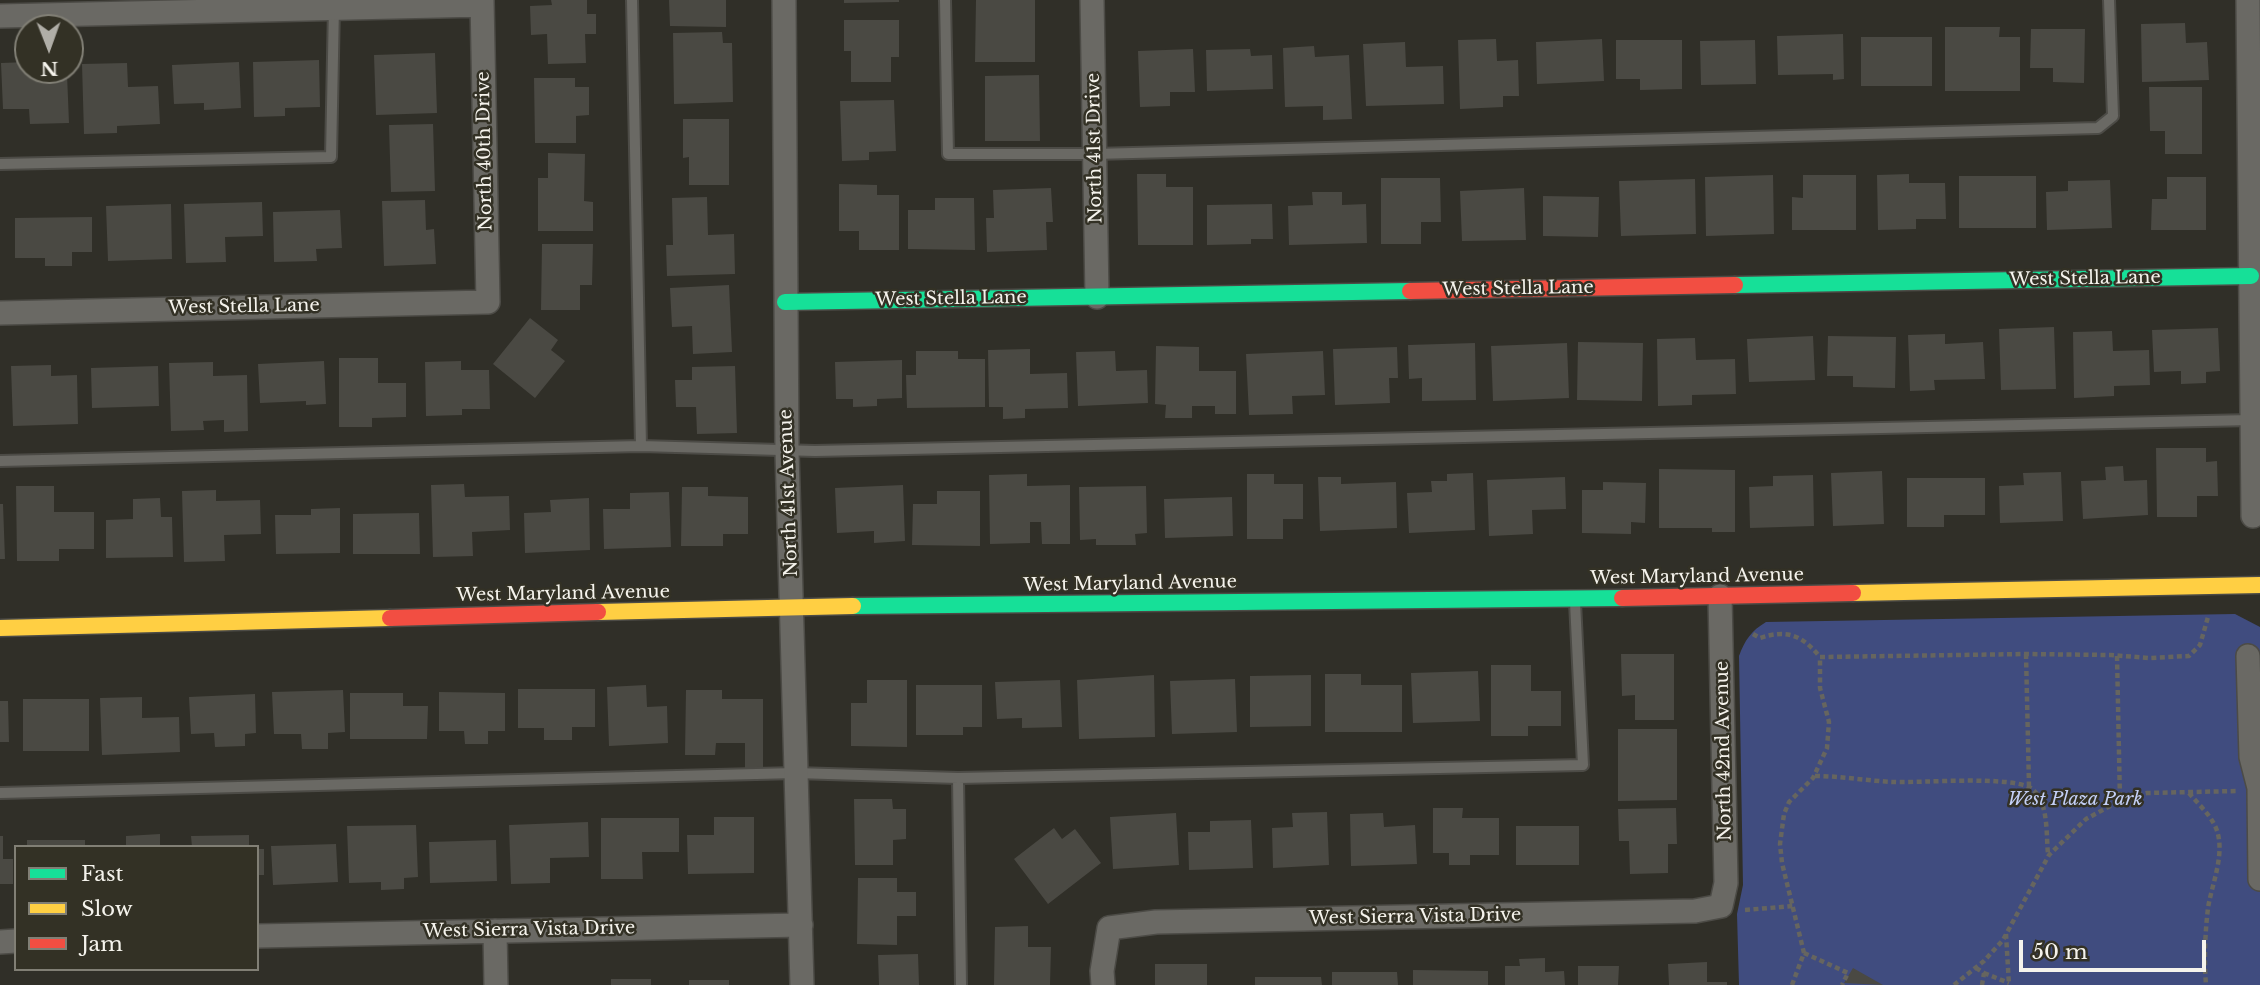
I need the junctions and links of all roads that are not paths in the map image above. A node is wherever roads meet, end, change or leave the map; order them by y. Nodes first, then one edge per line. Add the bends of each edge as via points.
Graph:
1 (632, 0) edge
2 (784, 0) edge
3 (945, 0) edge
4 (1092, 0) edge
5 (2109, 0) edge
6 (2248, 0) edge
7 (482, 2) edge
8 (334, 4) edge
9 (0, 16) edge
10 (1094, 154) junction
11 (0, 164) edge
12 (2251, 276) junction
13 (1097, 297) junction
14 (488, 302) joint
15 (785, 303) junction
16 (0, 313) edge
17 (2252, 420) junction
18 (640, 446) junction
19 (787, 451) junction
20 (0, 461) edge
21 (2253, 516) dead end
22 (2260, 585) edge
23 (1720, 596) junction
24 (1575, 599) junction
25 (792, 607) junction
26 (0, 628) edge
27 (2248, 656) dead end
28 (796, 773) junction
29 (958, 778) junction
30 (0, 793) edge
31 (2260, 879) edge
32 (1721, 906) joint
33 (802, 925) junction
34 (495, 931) junction
35 (259, 936) edge
36 (496, 985) edge
37 (802, 985) edge
38 (961, 985) edge
39 (1103, 985) edge

1 - 18 lane
2 - 15 street, North 41st Avenue
3 - 10 lane via 948,154
4 - 10 street, North 41st Drive
5 - 10 lane via 2113,116 2098,128
6 - 12 street
7 - 8 street
7 - 14 street, North 40th Drive
8 - 9 street
8 - 11 lane via 331,158
10 - 13 street, North 41st Drive
12 - 13 street, West Stella Lane
12 - 17 street
13 - 15 street, West Stella Lane
14 - 16 street, West Stella Lane
15 - 19 street, North 41st Avenue
17 - 19 lane
17 - 21 street
18 - 19 lane
18 - 20 lane
19 - 25 street, North 41st Avenue
22 - 23 street, West Maryland Avenue
23 - 24 street, West Maryland Avenue
23 - 32 street, North 42nd Avenue via 1727,883
24 - 25 street, West Maryland Avenue
24 - 29 lane via 1583,765
25 - 26 street, West Maryland Avenue
25 - 28 street, North 41st Avenue
27 - 31 street via 2251,757 2259,788
28 - 29 lane
28 - 30 lane
28 - 33 street, North 41st Avenue
29 - 38 lane
32 - 39 street, West Sierra Vista Drive via 1695,911 1156,922 1109,928
33 - 34 street, West Sierra Vista Drive
33 - 37 street, North 41st Avenue
34 - 35 street, West Sierra Vista Drive
34 - 36 street

